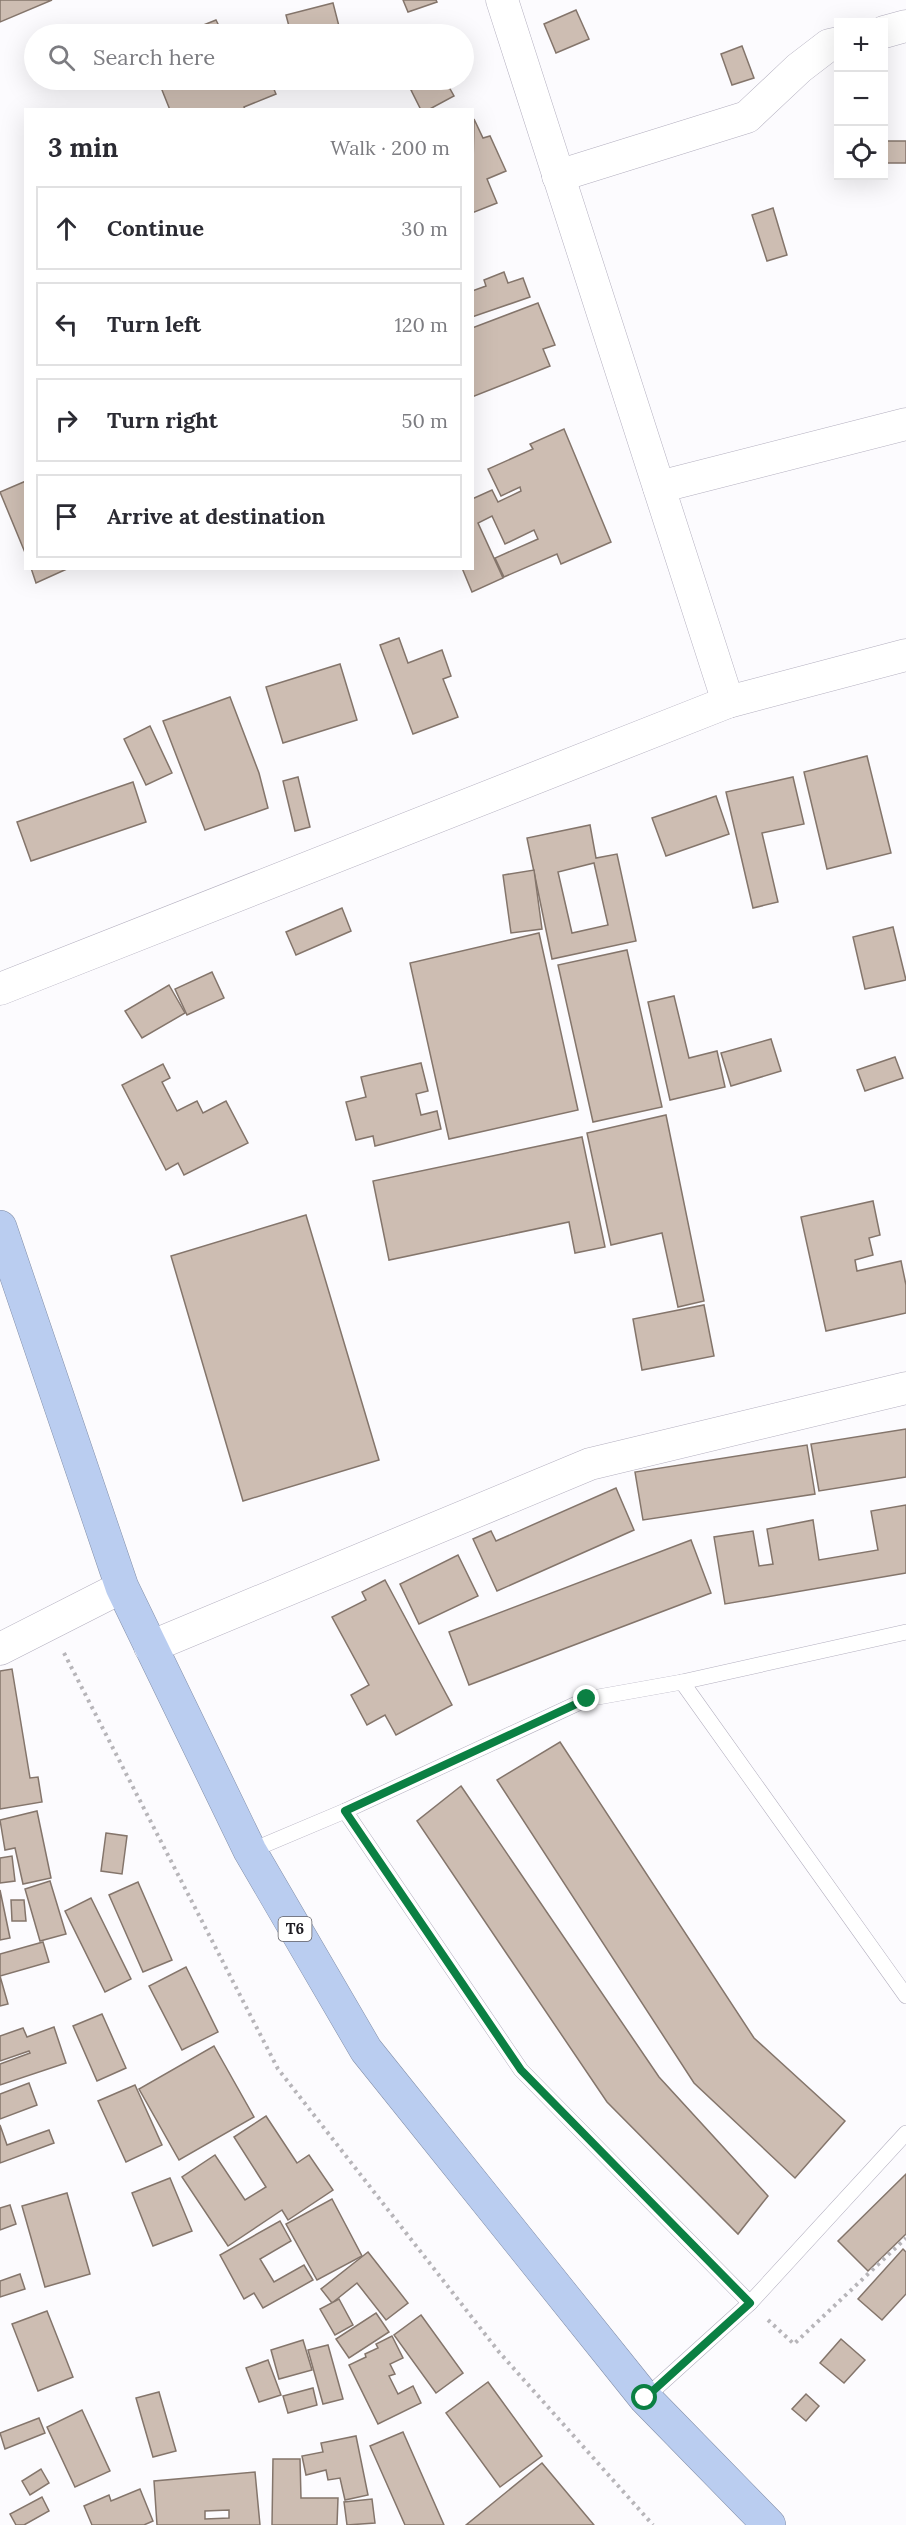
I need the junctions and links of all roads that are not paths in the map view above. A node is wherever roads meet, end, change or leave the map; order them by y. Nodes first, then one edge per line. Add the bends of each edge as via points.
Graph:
1 (501, 0) edge
2 (906, 27) edge
3 (888, 31) edge
4 (834, 44) edge
5 (558, 176) junction
6 (906, 424) edge
7 (659, 487) junction
8 (906, 655) edge
9 (728, 702) junction
10 (0, 989) edge
11 (0, 1227) edge
12 (906, 1388) edge
13 (122, 1587) junction
14 (906, 1632) edge
15 (150, 1647) junction
16 (0, 1649) edge
17 (682, 1682) junction
18 (345, 1811) junction
19 (250, 1851) junction
20 (906, 1996) edge
21 (906, 2133) edge
22 (750, 2303) junction
23 (645, 2398) junction
24 (768, 2525) edge

1 - 5 street
2 - 3 street
4 - 5 street via 799,68 747,117
5 - 7 street
6 - 7 street
7 - 9 street
8 - 9 street
9 - 10 street
11 - 13 highway, T6
12 - 15 street via 590,1464
13 - 15 highway, T6
13 - 16 street
14 - 17 lane
15 - 19 highway, T6
17 - 18 lane via 587,1699
17 - 20 lane
18 - 19 lane
18 - 22 lane via 521,2070
19 - 23 highway, T6 via 366,2050
21 - 22 lane
22 - 23 lane
23 - 24 highway, T6

